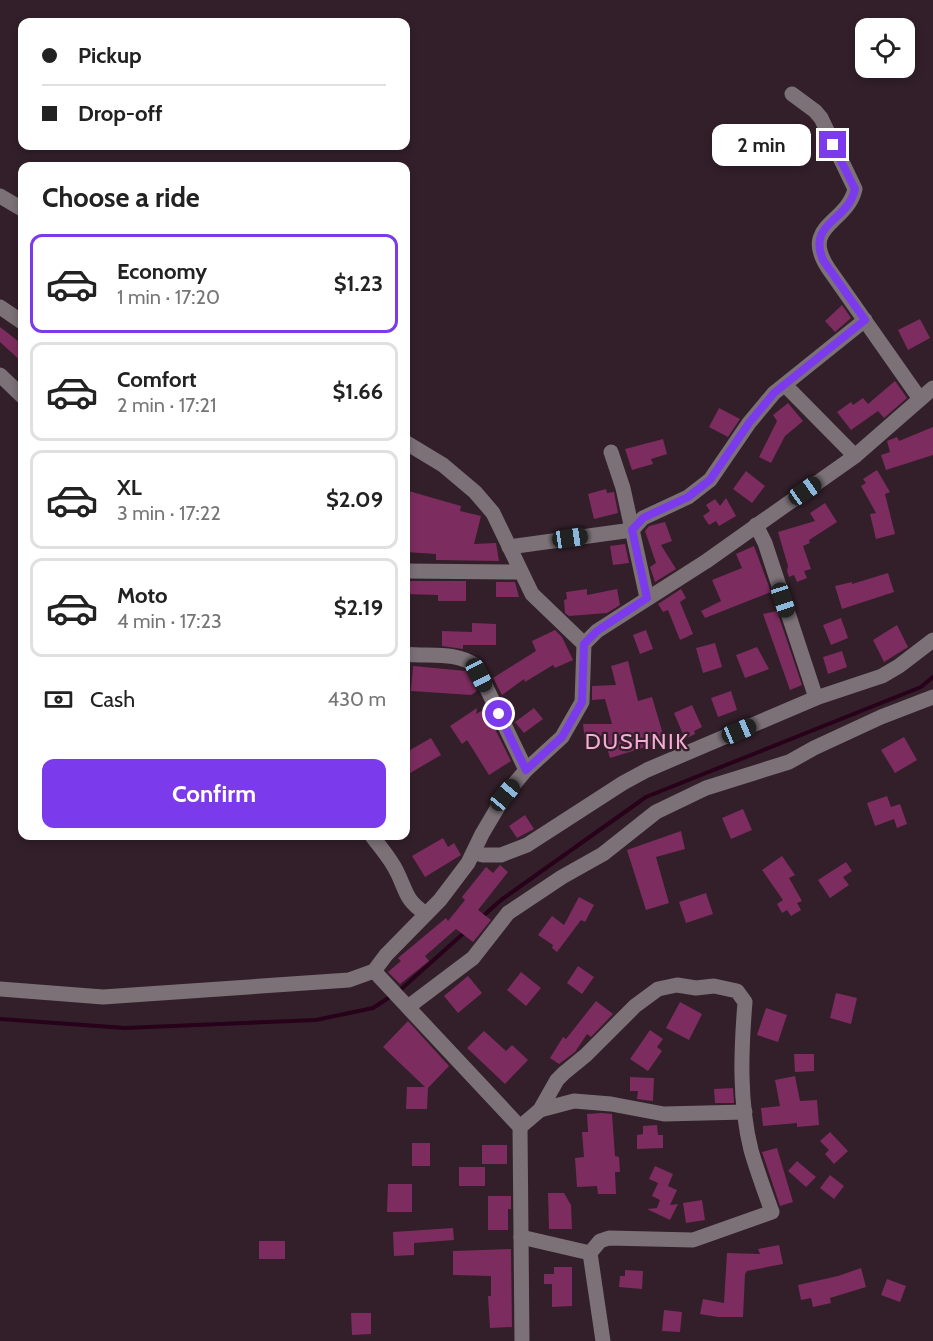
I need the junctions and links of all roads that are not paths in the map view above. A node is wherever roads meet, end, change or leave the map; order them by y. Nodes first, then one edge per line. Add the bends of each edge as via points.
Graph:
1 (792, 94) dead end
2 (0, 196) edge
3 (18, 207) edge
4 (0, 307) edge
5 (18, 319) edge
6 (865, 320) junction
7 (0, 375) edge
8 (785, 385) junction
9 (933, 388) edge
10 (18, 392) edge
11 (920, 399) junction
12 (410, 445) edge
13 (611, 452) dead end
14 (855, 456) junction
15 (756, 525) junction
16 (632, 530) junction
17 (509, 547) junction
18 (410, 571) edge
19 (519, 572) junction
20 (647, 598) junction
21 (933, 640) edge
22 (584, 644) junction
23 (410, 654) edge
24 (933, 697) edge
25 (816, 699) junction
26 (526, 770) junction
27 (375, 840) edge
28 (474, 853) junction
29 (426, 914) junction
30 (374, 971) junction
31 (0, 989) edge
32 (405, 1003) junction
33 (540, 1110) junction
34 (745, 1112) junction
35 (520, 1127) junction
36 (521, 1237) junction
37 (590, 1253) junction
38 (522, 1341) edge
39 (603, 1341) edge

1 - 6 street via 821,118 855,189 849,206 822,233 819,250
2 - 3 street
4 - 5 street
6 - 8 street
6 - 11 street
7 - 10 street
8 - 14 street
8 - 16 street via 760,409 710,480 688,497 643,518
9 - 11 street
11 - 14 street
12 - 17 street via 443,465 475,492 493,513
13 - 16 street
14 - 15 street
15 - 20 street
15 - 25 street
16 - 17 street
16 - 20 street
17 - 19 street
18 - 19 street
19 - 22 street via 537,602
20 - 22 street
21 - 25 street via 891,671
22 - 26 street via 582,702 562,737
23 - 26 street via 459,658 476,666
24 - 32 street via 881,717 789,762 706,788 656,812 603,854 508,913 473,958
25 - 28 street via 630,778 527,845 501,855
26 - 28 street via 505,795
27 - 29 street via 398,873 412,905
28 - 29 street
29 - 30 street
30 - 31 street via 349,980 103,997
30 - 32 street
32 - 35 street
33 - 34 street via 574,1101 664,1114
33 - 34 street via 557,1080 635,1006 658,989 677,985 737,991 745,1002 741,1052
33 - 35 street
34 - 37 street via 751,1149 772,1212 693,1240 609,1238 600,1241
35 - 36 street
36 - 37 street
36 - 38 street
37 - 39 street

